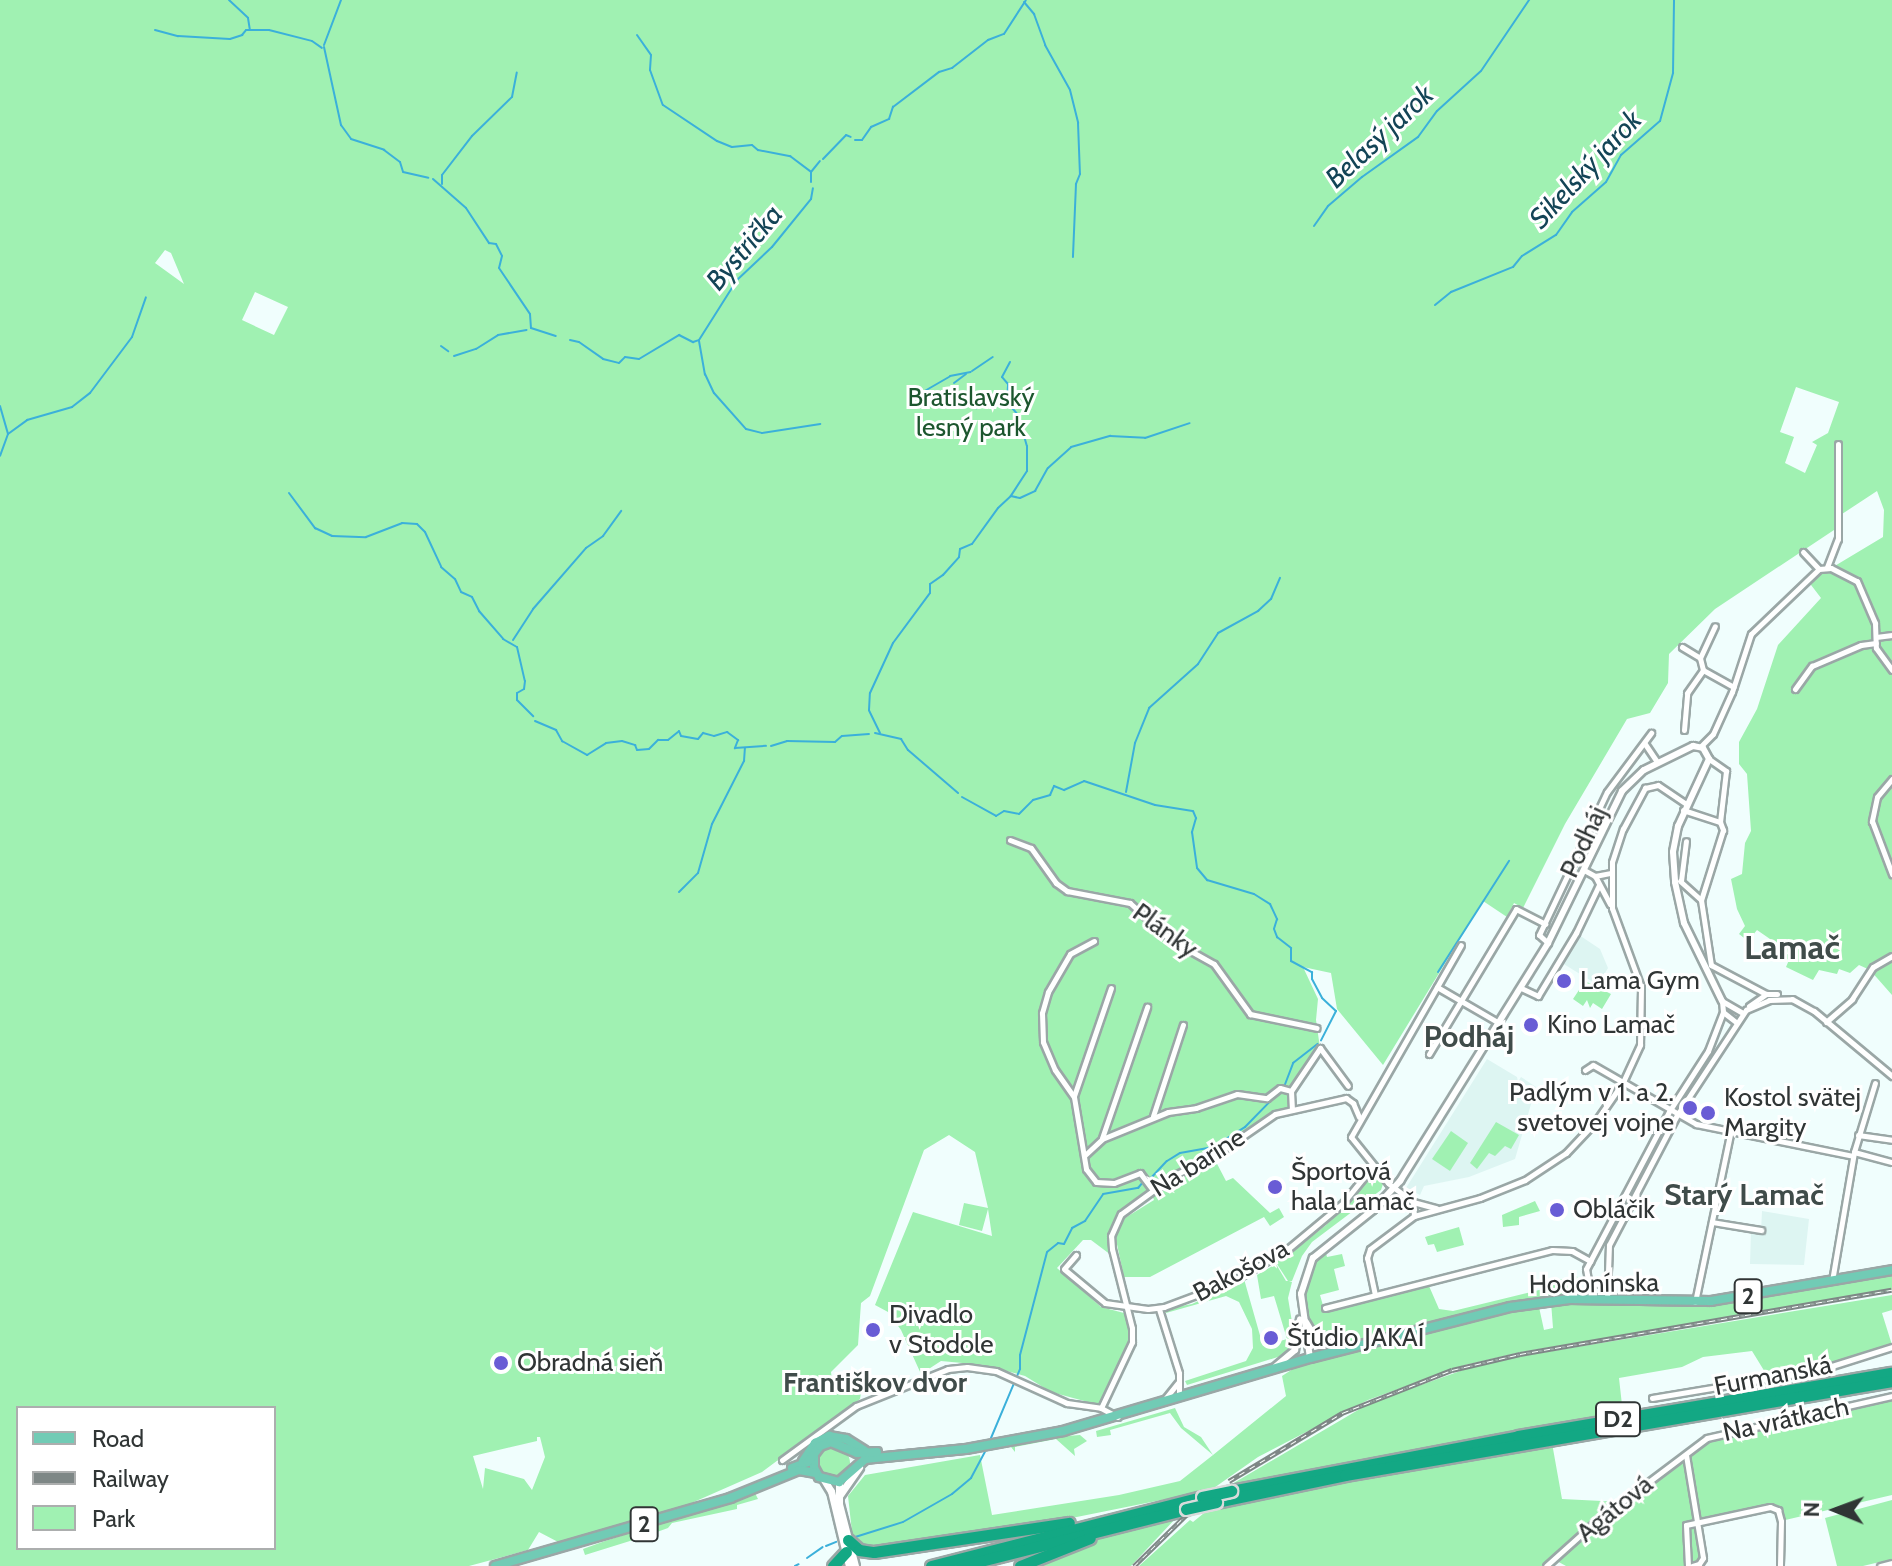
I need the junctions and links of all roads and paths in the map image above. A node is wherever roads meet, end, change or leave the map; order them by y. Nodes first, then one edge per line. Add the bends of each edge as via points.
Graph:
1 (1838, 444) dead end
2 (1803, 552) dead end
3 (1827, 568) junction
4 (1819, 569) junction
5 (1715, 626) dead end
6 (1892, 635) edge
7 (1876, 640) junction
8 (1682, 647) dead end
9 (1700, 658) junction
10 (1703, 670) junction
11 (1892, 670) edge
12 (1734, 687) junction
13 (1795, 689) dead end
14 (1684, 730) dead end
15 (1651, 733) dead end
16 (1645, 744) junction
17 (1700, 747) junction
18 (1709, 759) junction
19 (1657, 762) junction
20 (1892, 779) edge
21 (1684, 807) junction
22 (1720, 822) junction
23 (1010, 840) dead end
24 (1686, 841) dead end
25 (1584, 870) junction
26 (1610, 873) junction
27 (1892, 874) edge
28 (1595, 876) junction
29 (1678, 881) junction
30 (1599, 885) junction
31 (1701, 900) junction
32 (1612, 908) junction
33 (1545, 924) junction
34 (1094, 941) dead end
35 (1548, 943) junction
36 (1461, 945) dead end
37 (1892, 956) edge
38 (1708, 966) junction
39 (1437, 987) junction
40 (1111, 988) dead end
41 (1521, 988) junction
42 (1766, 994) junction
43 (1777, 994) dead end
44 (1462, 1001) junction
45 (1722, 1001) junction
46 (1147, 1007) dead end
47 (1814, 1011) junction
48 (1723, 1012) junction
49 (1745, 1012) junction
50 (1832, 1014) junction
51 (1736, 1022) junction
52 (1826, 1022) junction
53 (1499, 1023) junction
54 (1183, 1025) dead end
55 (1317, 1028) dead end
56 (1429, 1054) dead end
57 (1585, 1070) dead end
58 (1892, 1076) edge
59 (1623, 1082) junction
60 (1875, 1083) dead end
61 (1348, 1086) dead end
62 (1286, 1090) junction
63 (1074, 1097) junction
64 (1292, 1110) junction
65 (1670, 1110) junction
66 (1677, 1115) junction
67 (1153, 1117) junction
68 (1359, 1117) junction
69 (1731, 1129) junction
70 (1858, 1135) junction
71 (1102, 1139) junction
72 (1892, 1140) edge
73 (1853, 1154) junction
74 (1084, 1155) junction
75 (1892, 1162) edge
76 (1373, 1166) junction
77 (1394, 1189) junction
78 (1153, 1190) junction
79 (1413, 1202) junction
80 (1437, 1208) junction
81 (1414, 1216) junction
82 (1712, 1222) junction
83 (1761, 1230) dead end
84 (1076, 1255) dead end
85 (1590, 1261) junction
86 (1892, 1270) edge
87 (1832, 1281) junction
88 (1605, 1286) junction
89 (1375, 1295) junction
90 (1607, 1300) junction
91 (1695, 1303) junction
92 (1126, 1305) junction
93 (1325, 1308) dead end
94 (1159, 1309) junction
95 (1301, 1311) junction
96 (1350, 1347) junction
97 (1892, 1347) edge
98 (1310, 1358) junction
99 (1273, 1368) junction
100 (1892, 1373) edge
101 (1892, 1381) edge
102 (1178, 1382) junction
103 (1892, 1396) edge
104 (1179, 1398) junction
105 (1652, 1398) dead end
106 (1160, 1404) junction
107 (1101, 1408) junction
108 (1118, 1417) junction
109 (850, 1451) junction
110 (1686, 1454) junction
111 (870, 1455) junction
112 (814, 1456) junction
113 (782, 1460) dead end
114 (796, 1467) junction
115 (853, 1467) junction
116 (1344, 1471) junction
117 (816, 1473) junction
118 (1327, 1475) junction
119 (824, 1480) junction
120 (839, 1482) junction
121 (838, 1498) junction
122 (708, 1504) junction
123 (1694, 1522) junction
124 (1087, 1524) junction
125 (1116, 1525) junction
126 (845, 1541) junction
127 (1892, 1563) edge
128 (495, 1566) edge
129 (833, 1566) edge
130 (852, 1566) edge
131 (931, 1566) edge
132 (961, 1566) edge
133 (1020, 1566) edge
134 (1546, 1566) edge
135 (1690, 1566) edge
136 (1780, 1566) edge
137 (1880, 1566) edge

1 - 3 street via 1838,539
2 - 4 street
3 - 4 street
3 - 7 street via 1857,581 1875,623
4 - 12 street via 1751,634
5 - 9 street
6 - 7 street
7 - 11 street
7 - 13 street via 1812,666
8 - 9 street
9 - 10 street
10 - 12 street
10 - 14 street via 1687,693
12 - 17 street via 1713,734
15 - 16 street, Podháj
16 - 19 street
16 - 33 street, Podháj via 1607,792
17 - 18 street
17 - 19 street, Podháj
18 - 21 street
18 - 22 street via 1726,771
19 - 25 street, Podháj via 1622,791
20 - 27 street via 1877,797 1872,821
21 - 22 street
21 - 26 street via 1658,785 1645,788 1623,829
21 - 29 street via 1674,842
22 - 31 street via 1716,859
23 - 55 street, Plánky via 1031,848 1067,891 1114,898 1137,908 1171,940 1214,964 1250,1014
24 - 29 street
25 - 28 street
25 - 35 street, Podháj
26 - 28 street
26 - 32 street
28 - 30 street
29 - 31 street
29 - 38 street via 1684,923
30 - 32 street
30 - 41 street via 1538,996
31 - 38 street
32 - 59 street via 1641,987 1640,1045
33 - 35 street via 1540,938
33 - 44 street via 1516,909
34 - 63 street, Plánky via 1070,954 1042,1013 1043,1042
35 - 41 street, Podháj
36 - 39 street
37 - 50 street via 1873,967 1852,999
38 - 42 street
38 - 45 street
39 - 44 street
39 - 68 street
40 - 63 street, Plánky
41 - 53 street, Podháj
42 - 43 street
42 - 49 street
44 - 53 street
44 - 56 street
45 - 48 street
45 - 49 street
46 - 71 street
47 - 49 street via 1787,998
47 - 50 street
47 - 52 street
48 - 51 street
48 - 65 street via 1708,1051
49 - 51 street
50 - 52 street
51 - 66 street
52 - 58 street
53 - 77 street, Podháj
54 - 67 street
57 - 59 street via 1593,1065
59 - 65 street
59 - 80 street via 1566,1153 1525,1180
60 - 70 street
61 - 62 street via 1320,1048
62 - 64 street
62 - 67 street via 1267,1098 1237,1094
63 - 74 street, Plánky
64 - 68 street, Na barine via 1348,1099
64 - 78 street, Na barine via 1275,1114
65 - 66 street
65 - 85 street
66 - 69 street
66 - 88 street via 1609,1245
67 - 71 street
68 - 76 street via 1351,1137
69 - 73 street
69 - 82 street
70 - 72 street
70 - 73 street
71 - 74 street
73 - 75 street
73 - 87 street
74 - 78 street, Plánky via 1096,1182 1114,1183 1140,1173
76 - 77 street
76 - 94 street, Bakošova via 1343,1203 1289,1248 1221,1287
77 - 79 street
77 - 95 street, Podháj via 1313,1258 1302,1282
78 - 92 street, Na barine via 1121,1214 1111,1236
79 - 80 street
79 - 81 street
80 - 81 street
81 - 89 street via 1370,1249
82 - 83 street
82 - 91 street
84 - 92 street, Bakošova via 1064,1269 1105,1303
85 - 88 street via 1586,1276
85 - 89 street via 1572,1251 1552,1250
86 - 87 main road, Hodonínska / 2
87 - 91 main road, Hodonínska / 2
88 - 90 street
89 - 93 street
90 - 91 main road, Hodonínska / 2
90 - 96 main road, Hodonínska / 2 via 1519,1305
92 - 94 street, Bakošova
92 - 107 street, Na barine via 1132,1342
94 - 102 street
95 - 96 street via 1317,1340
95 - 98 street, Podháj
95 - 99 street via 1296,1347
96 - 98 main road, Hodonínska / 2
97 - 105 street, Furmanská via 1819,1370
98 - 99 main road, Hodonínska / 2
99 - 104 main road, Hodonínska / 2
100 - 116 highway, D2
101 - 116 highway, D2
102 - 104 street
102 - 106 street
103 - 110 street, Na vrátkach via 1717,1433
104 - 106 main road, Hodonínska / 2
106 - 108 main road, Hodonínska / 2
107 - 108 street
107 - 113 street via 1067,1403 996,1371 967,1367 932,1374 856,1406
108 - 111 main road, Hodonínska / 2 via 934,1453
109 - 111 main road, Hodonínska / 2
109 - 112 main road, Hodonínska / 2 via 831,1442
109 - 115 main road
110 - 123 street
110 - 134 street, Agátová
111 - 114 main road via 846,1439 829,1436 815,1443
111 - 115 main road, Hodonínska / 2
111 - 121 main road
112 - 114 main road, Hodonínska / 2
112 - 117 main road
114 - 122 main road, Hodonínska / 2
115 - 120 main road, Hodonínska / 2
116 - 118 highway, D2
117 - 119 main road
117 - 122 main road, Hodonínska / 2 via 799,1470
118 - 124 highway, D2, bridge
118 - 125 highway, D2, bridge
119 - 120 main road
119 - 126 main road
120 - 121 main road
121 - 126 main road
122 - 128 main road, Hodonínska / 2
123 - 135 street via 1686,1525
123 - 135 street via 1703,1558
123 - 136 street via 1770,1507 1778,1510
124 - 126 highway via 874,1552
124 - 131 highway, D2
125 - 132 highway, D2
125 - 133 highway
126 - 129 highway
126 - 130 main road
127 - 137 street

